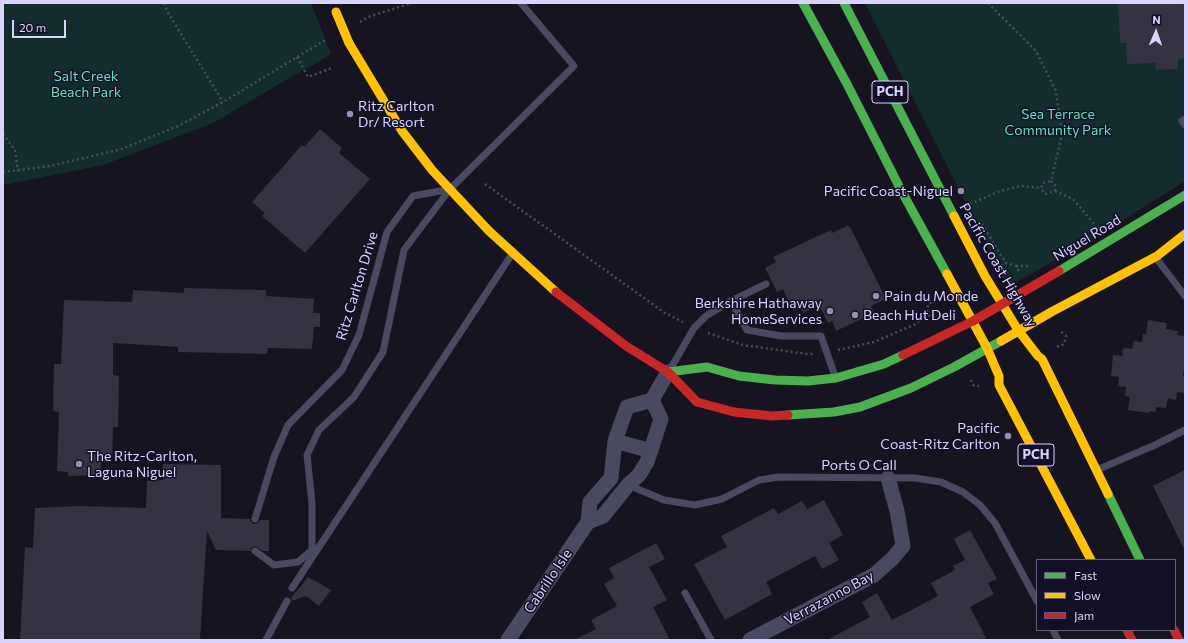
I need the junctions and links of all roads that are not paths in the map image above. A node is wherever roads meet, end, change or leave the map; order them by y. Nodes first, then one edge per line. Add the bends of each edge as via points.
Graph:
1 (332, 3) edge
2 (521, 3) edge
3 (803, 3) edge
4 (844, 3) edge
5 (1185, 119) edge
6 (1185, 125) edge
7 (450, 189) junction
8 (1185, 195) edge
9 (1185, 234) edge
10 (513, 254) junction
11 (1155, 257) junction
12 (766, 284) dead end
13 (1185, 296) edge
14 (731, 300) junction
15 (1002, 305) junction
16 (973, 321) junction
17 (1018, 330) junction
18 (987, 348) junction
19 (668, 372) junction
20 (836, 378) junction
21 (652, 400) junction
22 (1185, 430) edge
23 (615, 441) junction
24 (651, 452) junction
25 (1097, 470) junction
26 (610, 478) junction
27 (888, 478) junction
28 (628, 485) junction
29 (255, 520) dead end
30 (588, 522) junction
31 (255, 551) dead end
32 (1090, 559) edge
33 (1140, 559) edge
34 (292, 588) dead end
35 (685, 593) dead end
36 (1036, 599) edge
37 (288, 601) dead end
38 (1054, 631) edge
39 (1128, 631) edge
40 (1174, 631) edge
41 (266, 640) edge
42 (508, 640) edge
43 (711, 640) edge
44 (750, 640) edge
45 (1058, 640) edge
46 (1132, 640) edge
47 (1179, 640) edge

1 - 7 main road, bridge via 349,43 402,131
2 - 7 lane via 574,66
3 - 16 main road, PCH
4 - 15 main road, Pacific Coast Highway / PCH
5 - 6 lane via 1182,121
7 - 10 main road
7 - 29 lane, Ritz Carlton Drive via 413,196 387,232 359,335 342,370 288,425 274,457
7 - 31 lane via 404,250 383,352 354,397 319,430 307,455 312,503 312,550 298,562 274,565
8 - 15 main road, Niguel Road
9 - 11 main road
10 - 19 main road via 550,287 626,346
10 - 34 lane
11 - 13 lane
11 - 17 main road
12 - 14 lane
14 - 19 lane via 706,316 694,328
14 - 20 lane via 747,330 781,336 822,336
15 - 16 main road, Niguel Road
15 - 17 main road, Pacific Coast Highway / PCH
16 - 18 main road, PCH
16 - 20 main road via 884,364
17 - 18 main road
17 - 25 main road, Pacific Coast Highway / PCH via 1042,359
18 - 19 main road via 911,388 860,407 834,412 772,416 734,412 697,402
18 - 32 main road, PCH via 999,376 999,384
19 - 20 main road via 707,367 739,376 775,380
19 - 21 street
21 - 23 street via 627,408
21 - 24 street, Cabrillo Isle via 661,419
22 - 25 lane
23 - 24 street
23 - 26 street
24 - 28 street, Cabrillo Isle via 639,475
25 - 33 main road, Pacific Coast Highway / PCH
26 - 28 street
26 - 30 street, Cabrillo Isle via 590,502
27 - 28 lane, Ports O Call via 779,477 759,480 722,499 695,505 664,500
27 - 36 lane, Ports O Call via 915,478 941,482 964,492 980,505 995,523
27 - 44 street, Verrazanno Bay via 898,511 903,546 892,559 874,575
28 - 30 street, Cabrillo Isle via 603,516
30 - 42 street, Cabrillo Isle
35 - 43 lane
37 - 41 lane
38 - 45 lane
39 - 46 main road
40 - 47 main road

